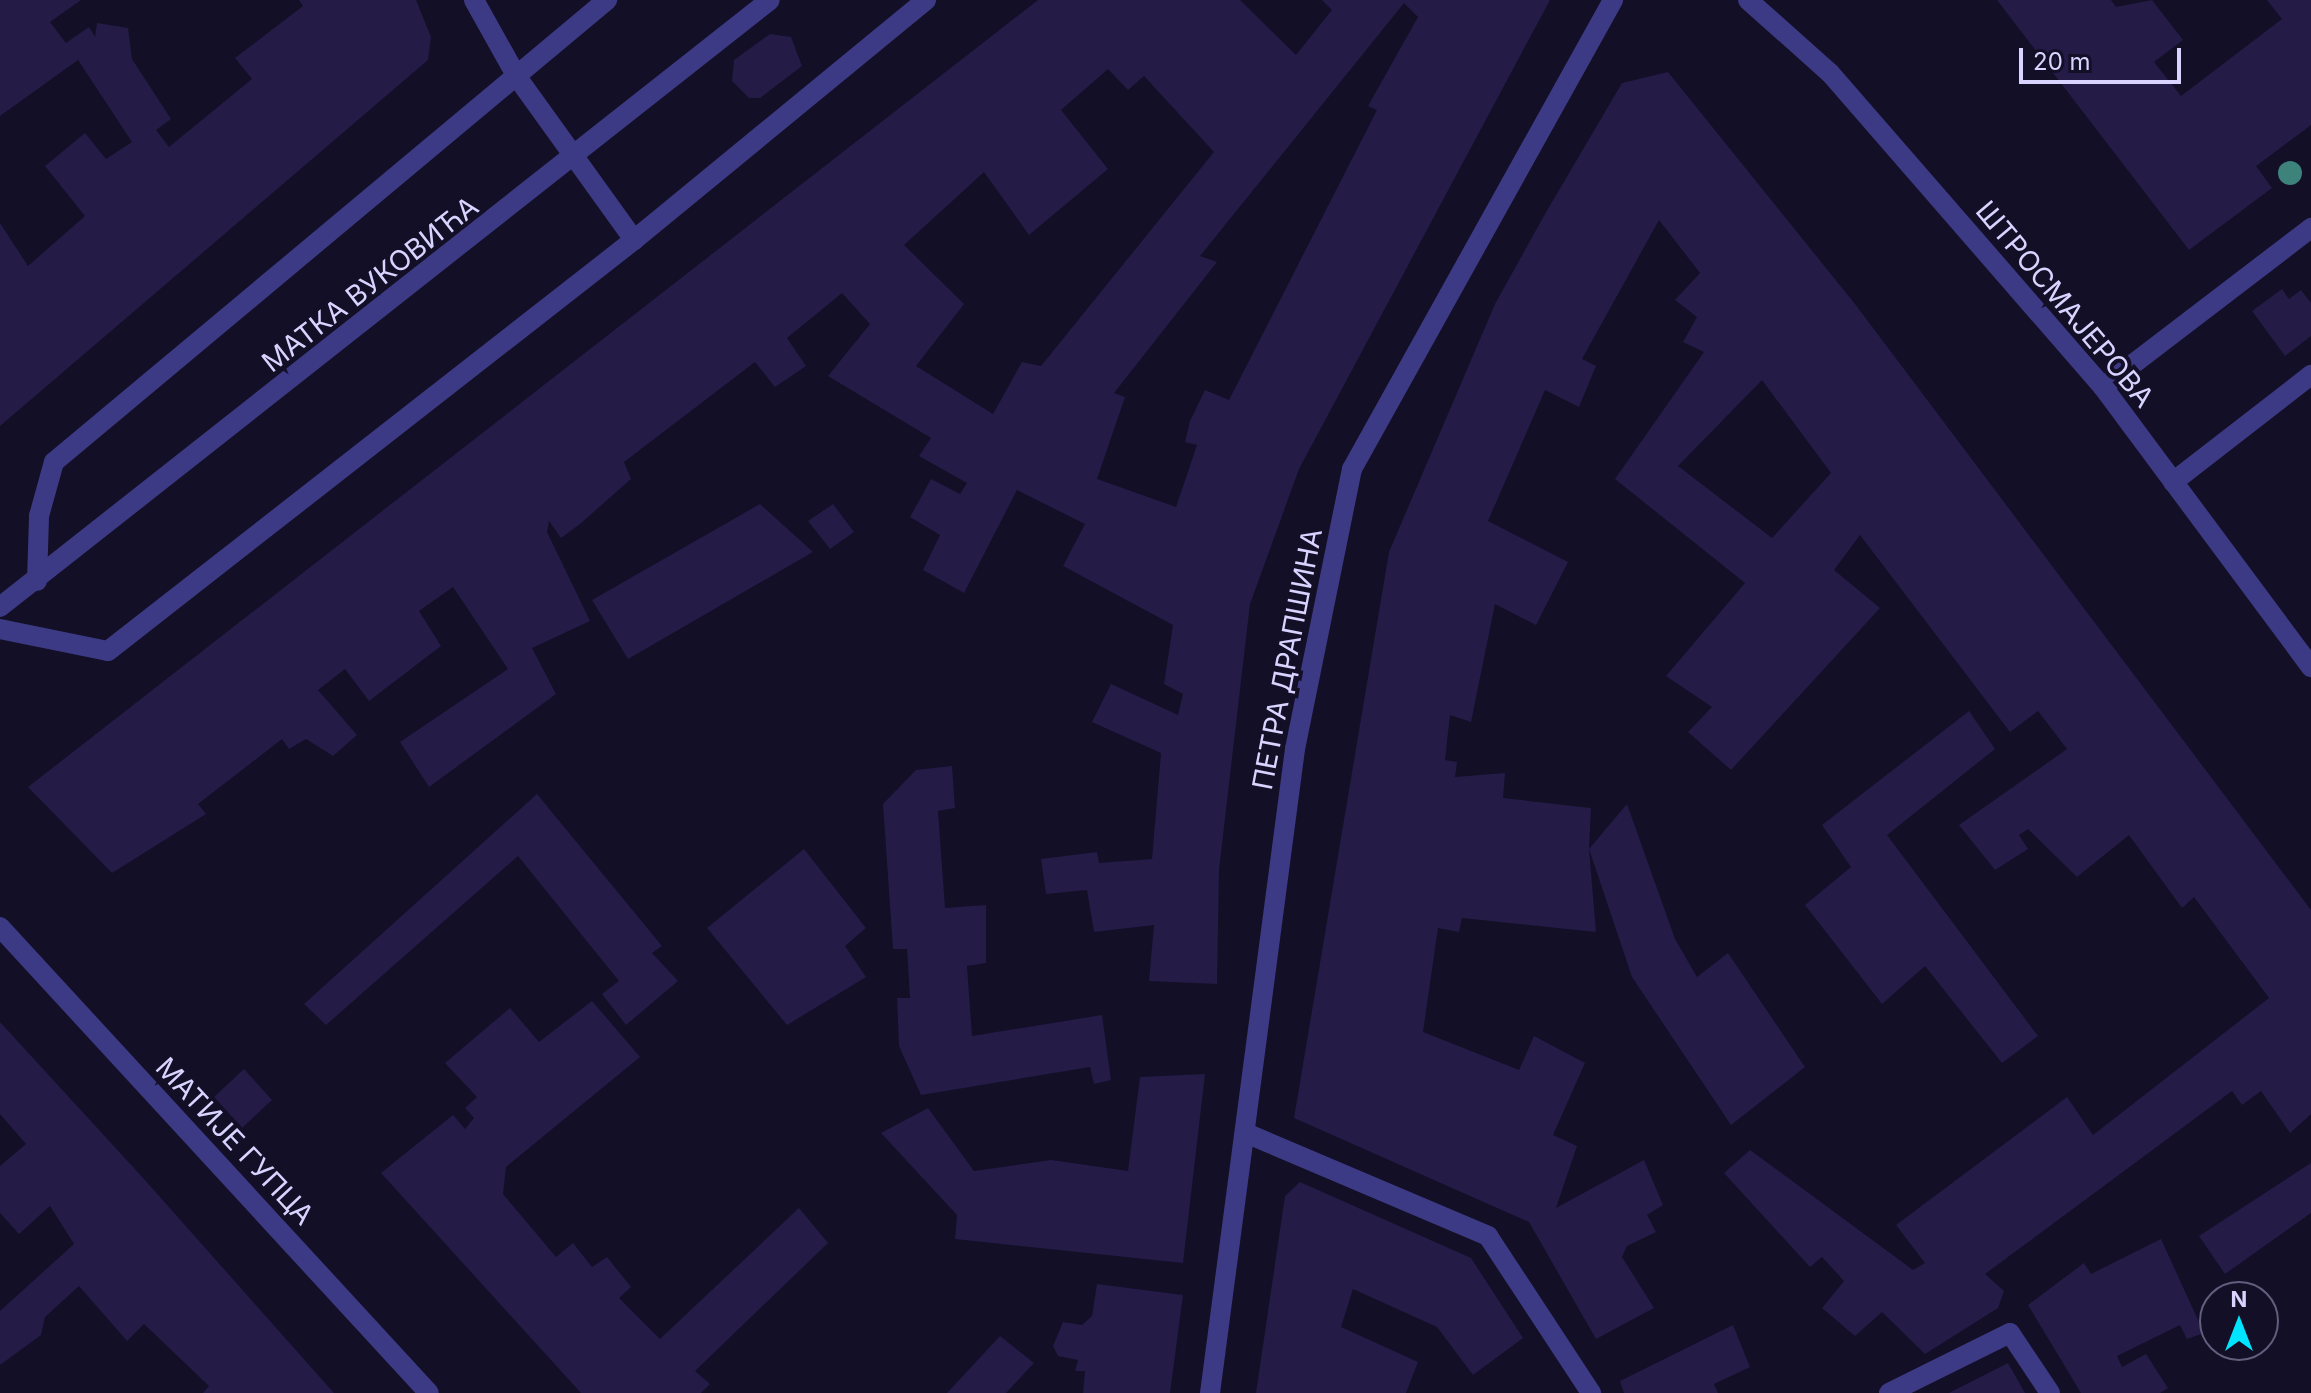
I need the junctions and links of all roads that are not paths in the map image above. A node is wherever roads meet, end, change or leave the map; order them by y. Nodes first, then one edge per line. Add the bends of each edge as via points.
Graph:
1 (474, 0) edge
2 (607, 0) edge
3 (770, 0) edge
4 (926, 0) edge
5 (1613, 0) edge
6 (1748, 0) edge
7 (517, 77) junction
8 (575, 158) junction
9 (2311, 228) edge
10 (634, 240) junction
11 (2311, 375) edge
12 (2103, 387) junction
13 (2173, 482) junction
14 (37, 581) junction
15 (0, 607) edge
16 (0, 629) edge
17 (2311, 667) edge
18 (0, 927) edge
19 (1248, 1134) junction
20 (429, 1393) edge
21 (1210, 1393) edge
22 (1591, 1393) edge
23 (1889, 1393) edge
24 (2050, 1393) edge

1 - 7 street
2 - 7 street
3 - 8 street, МАТКА ВУКОВИЋА
4 - 10 street
5 - 19 street, ПЕТРА ДРАПШИНА via 1352,469 1295,749
6 - 12 street, ШТРОСМАЈЕРОВА via 1830,73
7 - 8 street
7 - 14 street via 54,462 39,516
8 - 10 street
8 - 14 street, МАТКА ВУКОВИЋА
9 - 12 street
10 - 16 street via 108,651
11 - 13 street
12 - 13 street, ШТРОСМАЈЕРОВА
13 - 17 street, ШТРОСМАЈЕРОВА
14 - 15 street, МАТКА ВУКОВИЋА
18 - 20 street, МАТИЈЕ ГУПЦА
19 - 21 street, ПЕТРА ДРАПШИНА
19 - 22 street via 1488,1236
23 - 24 street via 2010,1333

